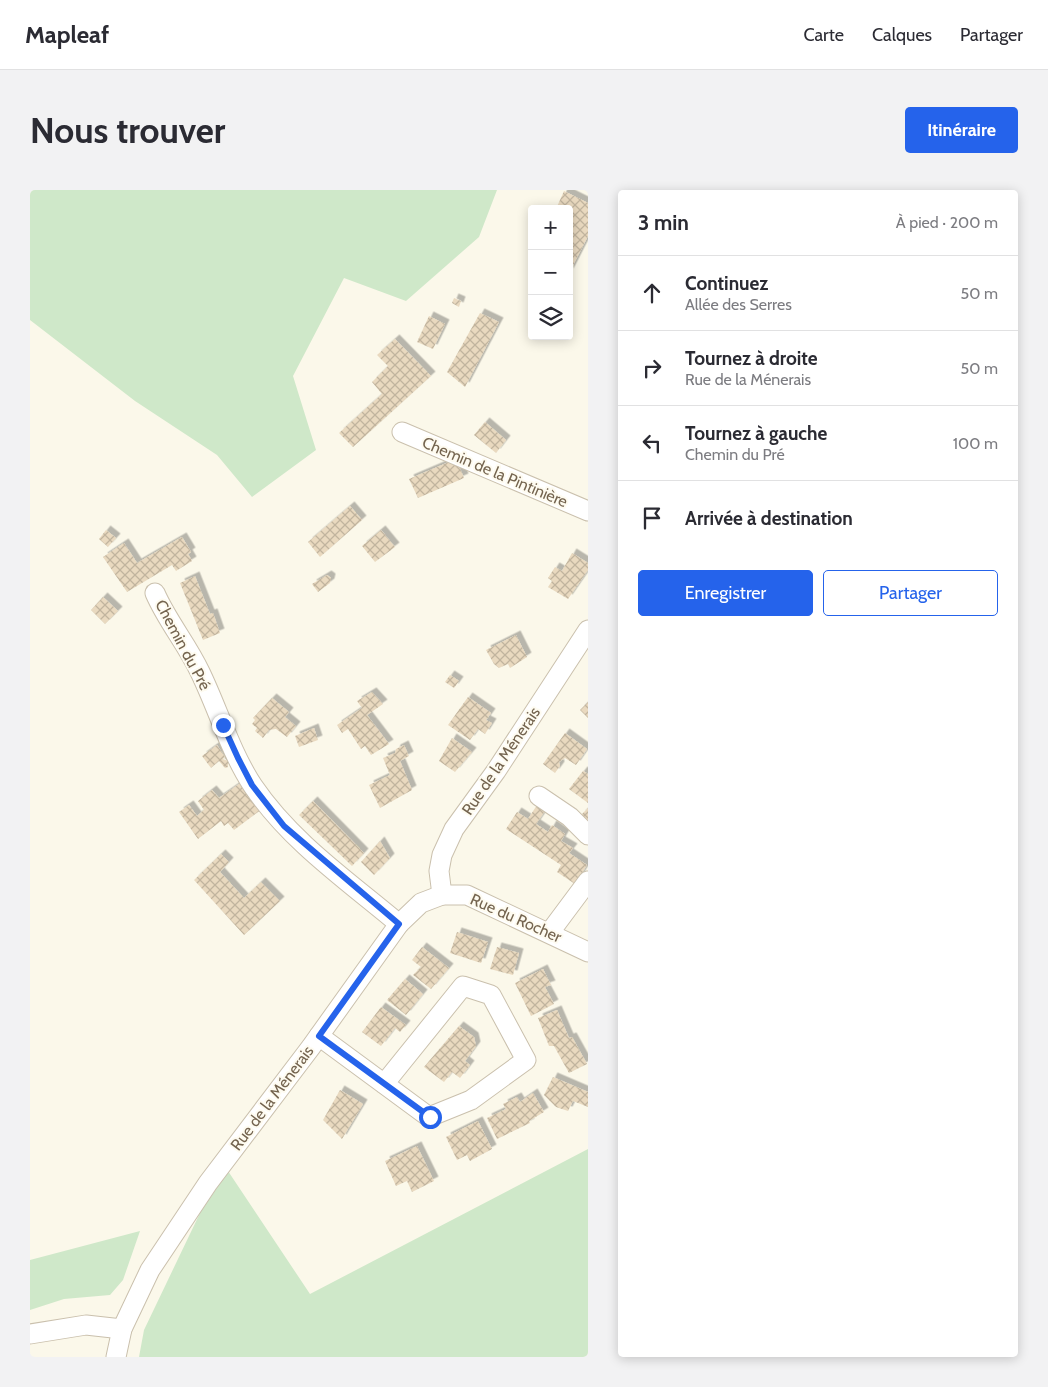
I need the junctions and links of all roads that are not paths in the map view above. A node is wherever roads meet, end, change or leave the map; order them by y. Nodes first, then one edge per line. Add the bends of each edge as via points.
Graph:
1 (402, 432) dead end
2 (588, 511) edge
3 (155, 593) dead end
4 (588, 630) edge
5 (540, 796) dead end
6 (588, 835) edge
7 (588, 881) edge
8 (442, 895) junction
9 (399, 924) junction
10 (550, 932) junction
11 (588, 952) edge
12 (319, 1036) junction
13 (384, 1084) junction
14 (122, 1330) junction
15 (30, 1334) edge
16 (116, 1357) edge

1 - 2 street, Chemin de la Pintinière
3 - 9 street, Chemin du Pré via 200,673 238,758 268,807 299,842
4 - 8 street, Rue de la Ménerais via 454,829 442,855 439,872
5 - 6 street via 570,817
7 - 10 street
8 - 9 street, Rue de la Ménerais via 420,903
8 - 10 street, Rue du Rocher via 467,895
9 - 12 street, Rue de la Ménerais
10 - 11 street, Rue du Rocher
12 - 13 street
12 - 14 street, Rue de la Ménerais via 208,1183 150,1270
13 - 13 street via 430,1117 471,1100 526,1060 491,995 463,986
14 - 15 street via 86,1325
14 - 16 street, Rue de la Ménerais

